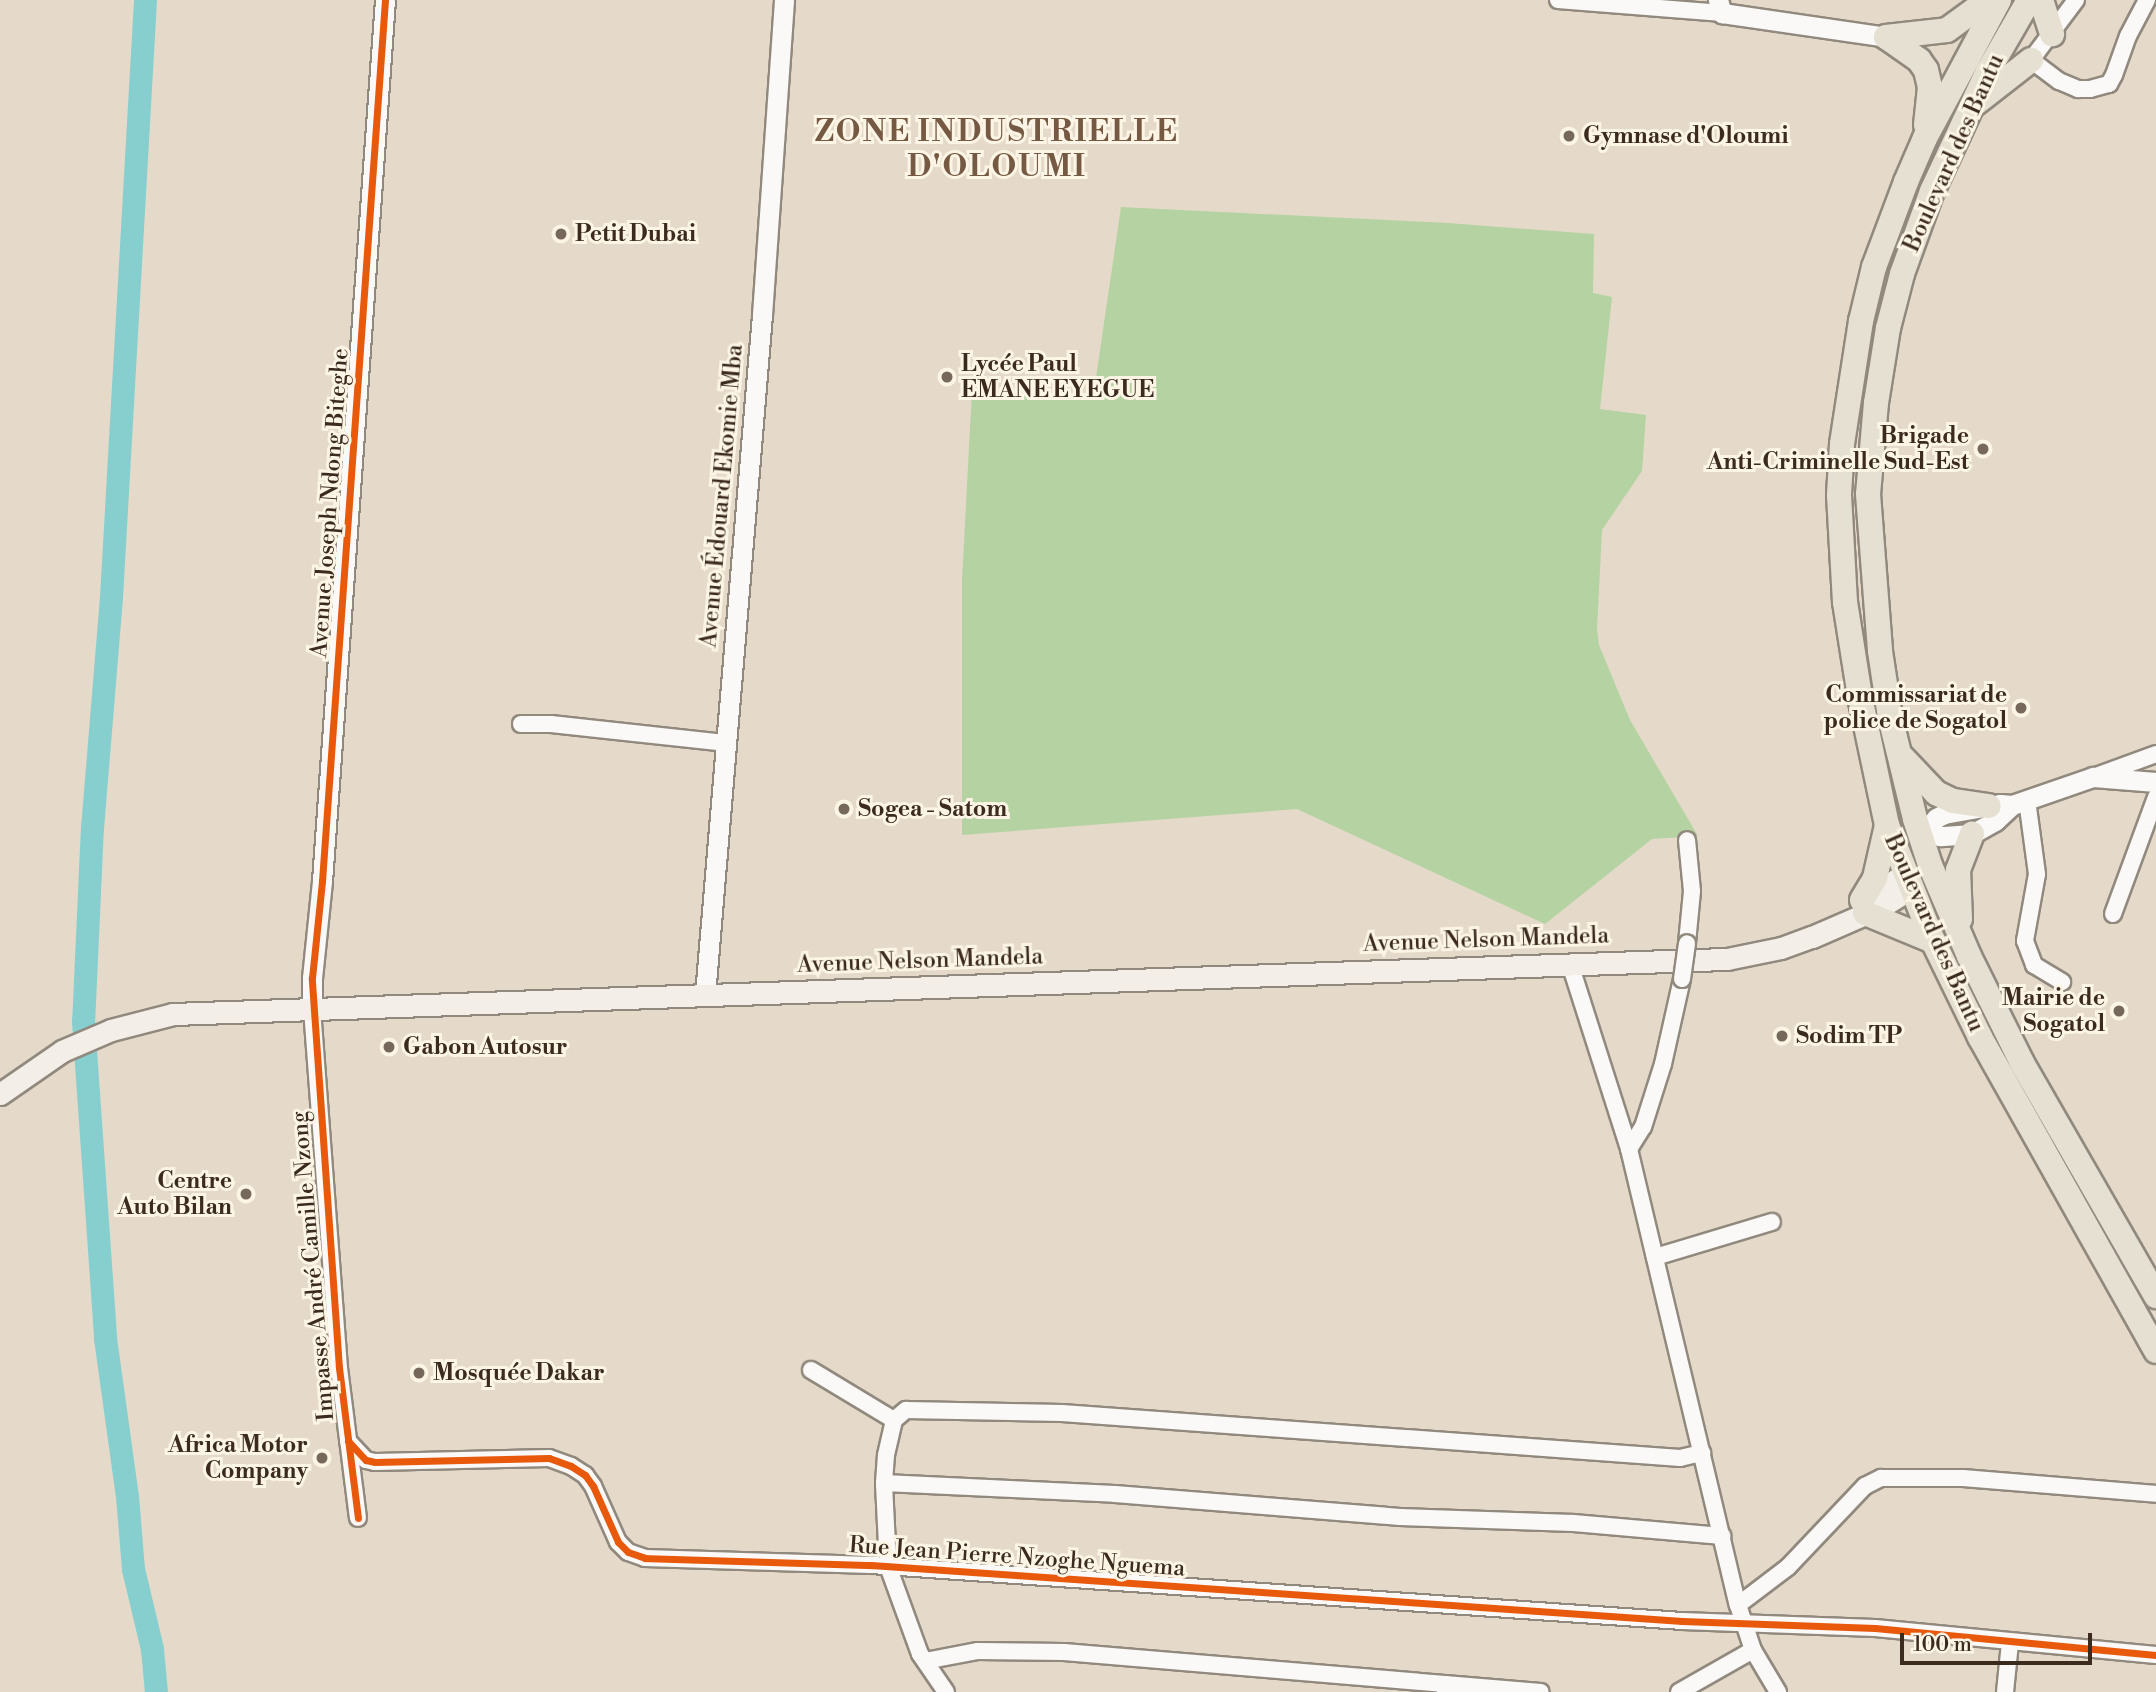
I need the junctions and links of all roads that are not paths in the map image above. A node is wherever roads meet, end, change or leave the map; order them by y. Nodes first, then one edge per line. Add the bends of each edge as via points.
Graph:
1 (385, 0) edge
2 (784, 0) edge
3 (1558, 0) edge
4 (1988, 0) edge
5 (1999, 0) edge
6 (2029, 0) edge
7 (2041, 0) edge
8 (2076, 0) edge
9 (2147, 0) edge
10 (1720, 7) edge
11 (2052, 34) junction
12 (1886, 37) junction
13 (2031, 60) junction
14 (1970, 107) junction
15 (1925, 138) junction
16 (521, 724) dead end
17 (727, 743) junction
18 (1899, 753) junction
19 (2156, 754) edge
20 (2093, 777) junction
21 (2156, 782) edge
22 (2156, 797) edge
23 (2009, 804) junction
24 (1887, 825) junction
25 (1972, 834) junction
26 (1687, 840) dead end
27 (1908, 881) junction
28 (1860, 911) junction
29 (2113, 914) dead end
30 (1961, 937) junction
31 (1933, 941) junction
32 (1570, 964) junction
33 (2062, 982) dead end
34 (705, 995) junction
35 (312, 1009) junction
36 (0, 1094) edge
37 (1629, 1149) junction
38 (1772, 1222) dead end
39 (1655, 1257) junction
40 (2156, 1296) edge
41 (2156, 1352) edge
42 (811, 1370) dead end
43 (894, 1420) junction
44 (348, 1441) junction
45 (1702, 1453) junction
46 (884, 1483) junction
47 (2156, 1494) edge
48 (358, 1518) dead end
49 (1722, 1536) junction
50 (888, 1566) junction
51 (1738, 1605) junction
52 (1743, 1623) junction
53 (2010, 1643) junction
54 (1753, 1650) junction
55 (2156, 1655) edge
56 (925, 1661) junction
57 (1445, 1688) edge
58 (946, 1692) edge
59 (1541, 1692) edge
60 (1679, 1692) edge
61 (1778, 1692) edge
62 (2005, 1692) edge

1 - 35 street, Avenue Joseph Ndong Biteghe
2 - 17 street, Avenue Édouard Ekomie Mba
3 - 10 street
4 - 12 highway via 1947,30
5 - 15 highway, Boulevard des Bantu
6 - 14 highway, Boulevard des Bantu
7 - 11 highway
8 - 11 street
9 - 13 street via 2114,75 2101,88 2068,86
10 - 12 street
11 - 13 street
12 - 15 highway via 1926,70 1930,86
13 - 14 highway
14 - 18 highway, Boulevard des Bantu via 1932,191 1902,274 1875,403 1869,533 1880,651
15 - 24 highway, Boulevard des Bantu via 1874,267 1846,398 1839,495 1845,602
16 - 17 street
17 - 34 street, Avenue Édouard Ekomie Mba
18 - 23 highway via 1936,793 1954,801
18 - 30 highway, Boulevard des Bantu via 1920,839
19 - 20 street
20 - 21 street
20 - 23 street
22 - 29 street
23 - 25 street via 1995,821
23 - 25 street via 1944,814 1929,827 1940,836
23 - 33 street via 2037,874 2025,941 2034,965
24 - 27 highway, Boulevard des Bantu
24 - 28 highway via 1875,878
25 - 30 highway via 1958,870
26 - 37 street, bridge via 1692,891 1682,979 1663,1064 1643,1127
27 - 28 main road, Avenue Nelson Mandela
27 - 31 highway, Boulevard des Bantu
28 - 31 highway
28 - 32 main road, Avenue Nelson Mandela via 1781,948 1727,959
30 - 40 highway, Boulevard des Bantu via 2022,1063
31 - 41 highway, Boulevard des Bantu via 1998,1071
32 - 34 main road, Avenue Nelson Mandela
32 - 37 street
34 - 35 main road, Avenue Nelson Mandela
35 - 36 main road, Avenue Nelson Mandela via 173,1014 111,1030 62,1051
35 - 44 street, Impasse André Camille Nzong
37 - 39 street
38 - 39 street
39 - 45 street
42 - 43 street
43 - 45 street via 915,1408 1062,1413 1680,1458
43 - 46 street
44 - 48 street, Impasse André Camille Nzong
44 - 50 street, Rue Jean Pierre Nzoghe Nguema via 366,1460 375,1462 549,1458 571,1466 593,1486 618,1542 628,1552 645,1558
45 - 49 street
46 - 49 street via 1115,1494
46 - 50 street
47 - 51 street via 1963,1478 1881,1478 1865,1486 1788,1567
49 - 51 street
50 - 52 street, Rue Jean Pierre Nzoghe Nguema
50 - 56 street
51 - 52 street
52 - 53 street, Rue Jean Pierre Nzoghe Nguema via 1875,1628
52 - 54 street
53 - 55 street, Rue Jean Pierre Nzoghe Nguema
53 - 62 street
54 - 60 street
54 - 61 street
56 - 57 street via 978,1651 1064,1652
56 - 58 street
57 - 59 street

